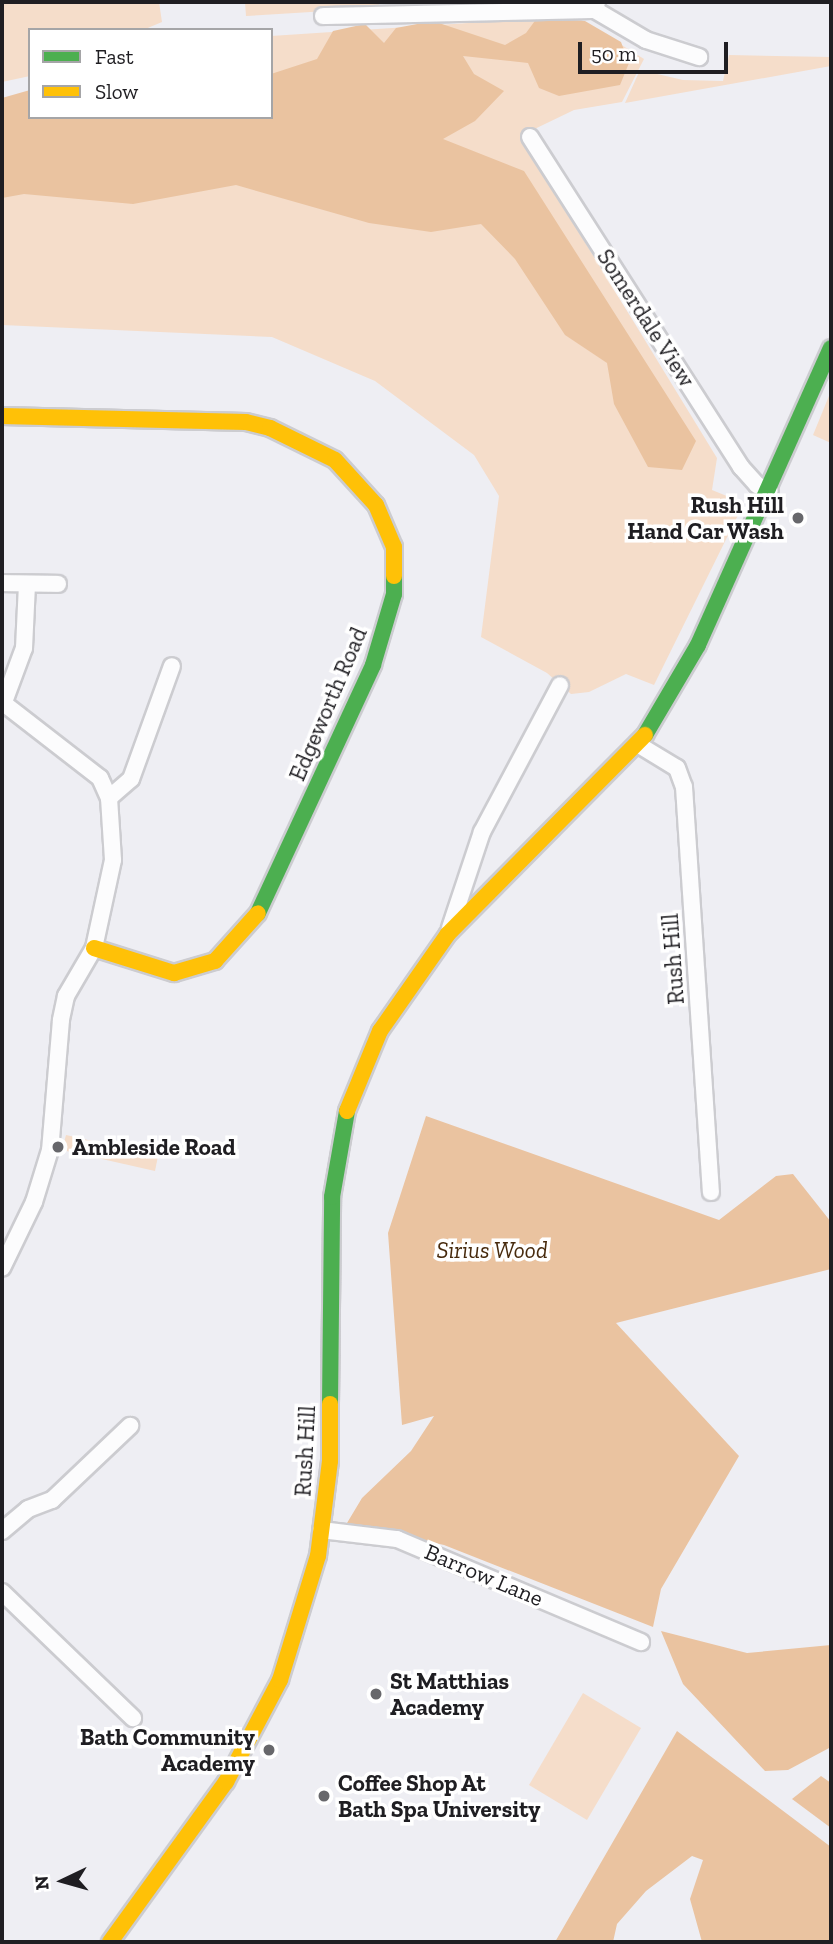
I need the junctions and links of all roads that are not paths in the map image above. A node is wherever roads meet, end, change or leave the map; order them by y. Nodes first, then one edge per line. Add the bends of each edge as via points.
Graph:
1 (596, 6) edge
2 (323, 16) dead end
3 (699, 57) dead end
4 (530, 137) dead end
5 (831, 348) edge
6 (2, 416) edge
7 (770, 491) junction
8 (3, 583) edge
9 (27, 584) junction
10 (58, 584) dead end
11 (172, 666) dead end
12 (560, 685) dead end
13 (3, 702) edge
14 (639, 746) junction
15 (109, 798) junction
16 (448, 934) junction
17 (94, 948) junction
18 (711, 1192) dead end
19 (2, 1268) edge
20 (130, 1426) dead end
21 (321, 1530) junction
22 (2, 1531) edge
23 (2, 1592) edge
24 (641, 1643) dead end
25 (133, 1718) dead end
26 (110, 1942) edge

1 - 2 street
1 - 3 street via 646,40
4 - 7 street, Somerdale View via 741,467 757,485
5 - 7 street, Rush Hill
6 - 17 street, Edgeworth Road via 246,422 270,428 301,439 343,468 376,505 394,547 394,594 373,665 254,923 215,961 174,973
7 - 14 street, Rush Hill via 698,645
8 - 9 street
9 - 10 street
9 - 13 street via 24,648
11 - 15 street via 131,779
12 - 16 street, Rush Hill via 482,832
13 - 15 street via 82,761
14 - 16 street, Rush Hill
14 - 18 street, Rush Hill via 677,768 684,786
15 - 17 street via 111,887
16 - 21 street, Rush Hill via 380,1031 347,1109 332,1197 330,1461
17 - 19 street via 66,996 50,1150 34,1202
20 - 22 street via 52,1500 28,1509
21 - 24 street, Barrow Lane via 397,1539
21 - 26 street, Rush Hill via 300,1621 256,1730 201,1819
23 - 25 street

